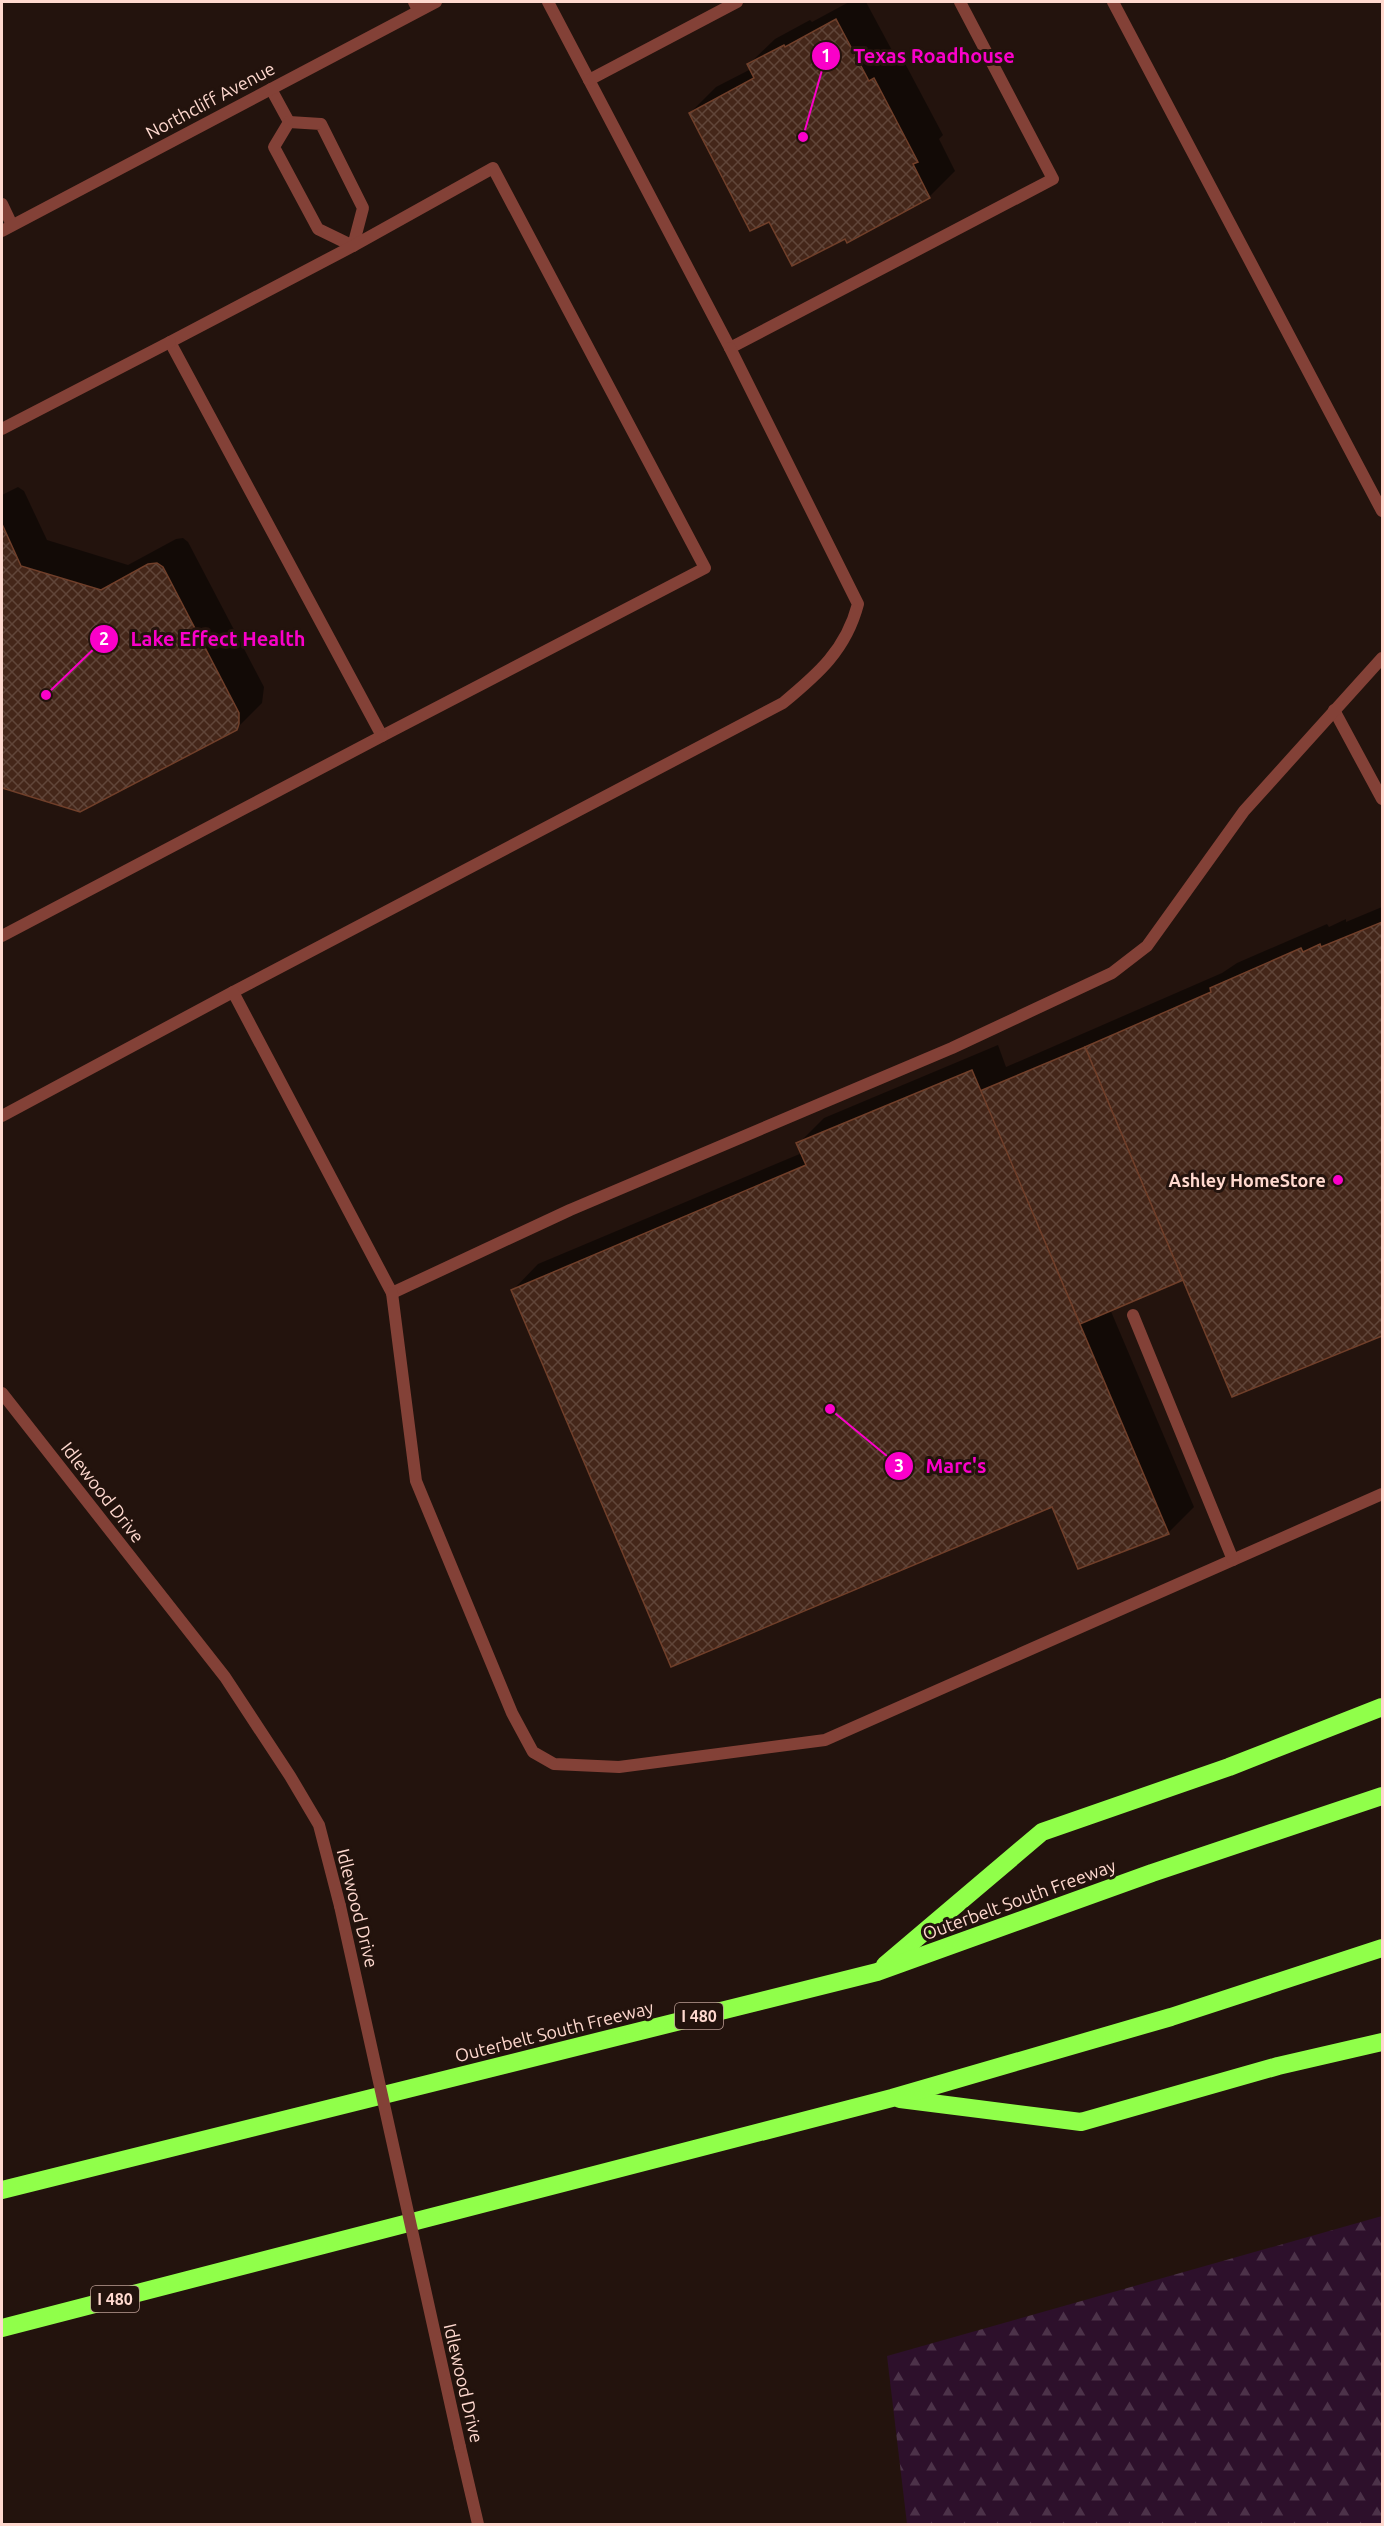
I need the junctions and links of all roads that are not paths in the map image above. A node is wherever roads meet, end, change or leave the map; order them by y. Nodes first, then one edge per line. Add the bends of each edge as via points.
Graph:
1 (436, 2) edge
2 (548, 2) edge
3 (737, 2) edge
4 (960, 2) edge
5 (1113, 2) edge
6 (416, 6) edge
7 (588, 80) junction
8 (271, 88) junction
9 (289, 122) junction
10 (2, 204) edge
11 (7, 228) edge
12 (353, 246) junction
13 (170, 342) junction
14 (730, 348) junction
15 (2, 429) edge
16 (1383, 511) edge
17 (1383, 658) edge
18 (1334, 710) junction
19 (382, 736) junction
20 (1383, 800) edge
21 (2, 936) edge
22 (233, 992) junction
23 (2, 1116) edge
24 (392, 1293) junction
25 (1133, 1316) dead end
26 (2, 1393) edge
27 (1383, 1494) edge
28 (1233, 1560) junction
29 (1383, 1707) edge
30 (1383, 1796) edge
31 (1383, 1948) edge
32 (877, 1972) junction
33 (1383, 2042) edge
34 (892, 2098) junction
35 (2, 2190) edge
36 (2, 2328) edge
37 (478, 2524) edge

1 - 6 street, Northcliff Avenue
2 - 7 street
3 - 7 street
4 - 14 street via 1053,179
5 - 16 street
6 - 8 street, Northcliff Avenue
7 - 14 street
8 - 9 street
8 - 11 street, Northcliff Avenue
9 - 12 street via 273,147 318,229
9 - 12 street via 321,124 363,208
10 - 11 street
12 - 13 street
12 - 19 street via 493,168 705,567
13 - 15 street
13 - 19 street
14 - 22 street via 858,604 852,626 835,653 818,674 783,703
17 - 18 street
18 - 20 street
18 - 24 street via 1244,811 1147,946 1112,973 952,1048 570,1210
19 - 21 street
22 - 23 street
22 - 24 street
24 - 28 street via 416,1481 513,1713 533,1752 554,1764 620,1767 825,1740
25 - 28 street
26 - 37 street, Idlewood Drive, bridge via 225,1677 319,1825
27 - 28 street
29 - 32 highway via 1229,1767 1042,1832
30 - 32 highway, Outerbelt South Freeway / I 480
31 - 34 highway, I 480 via 1171,2017
32 - 35 highway, Outerbelt South Freeway / I 480
33 - 34 highway via 1278,2066 1081,2122
34 - 36 highway, I 480

